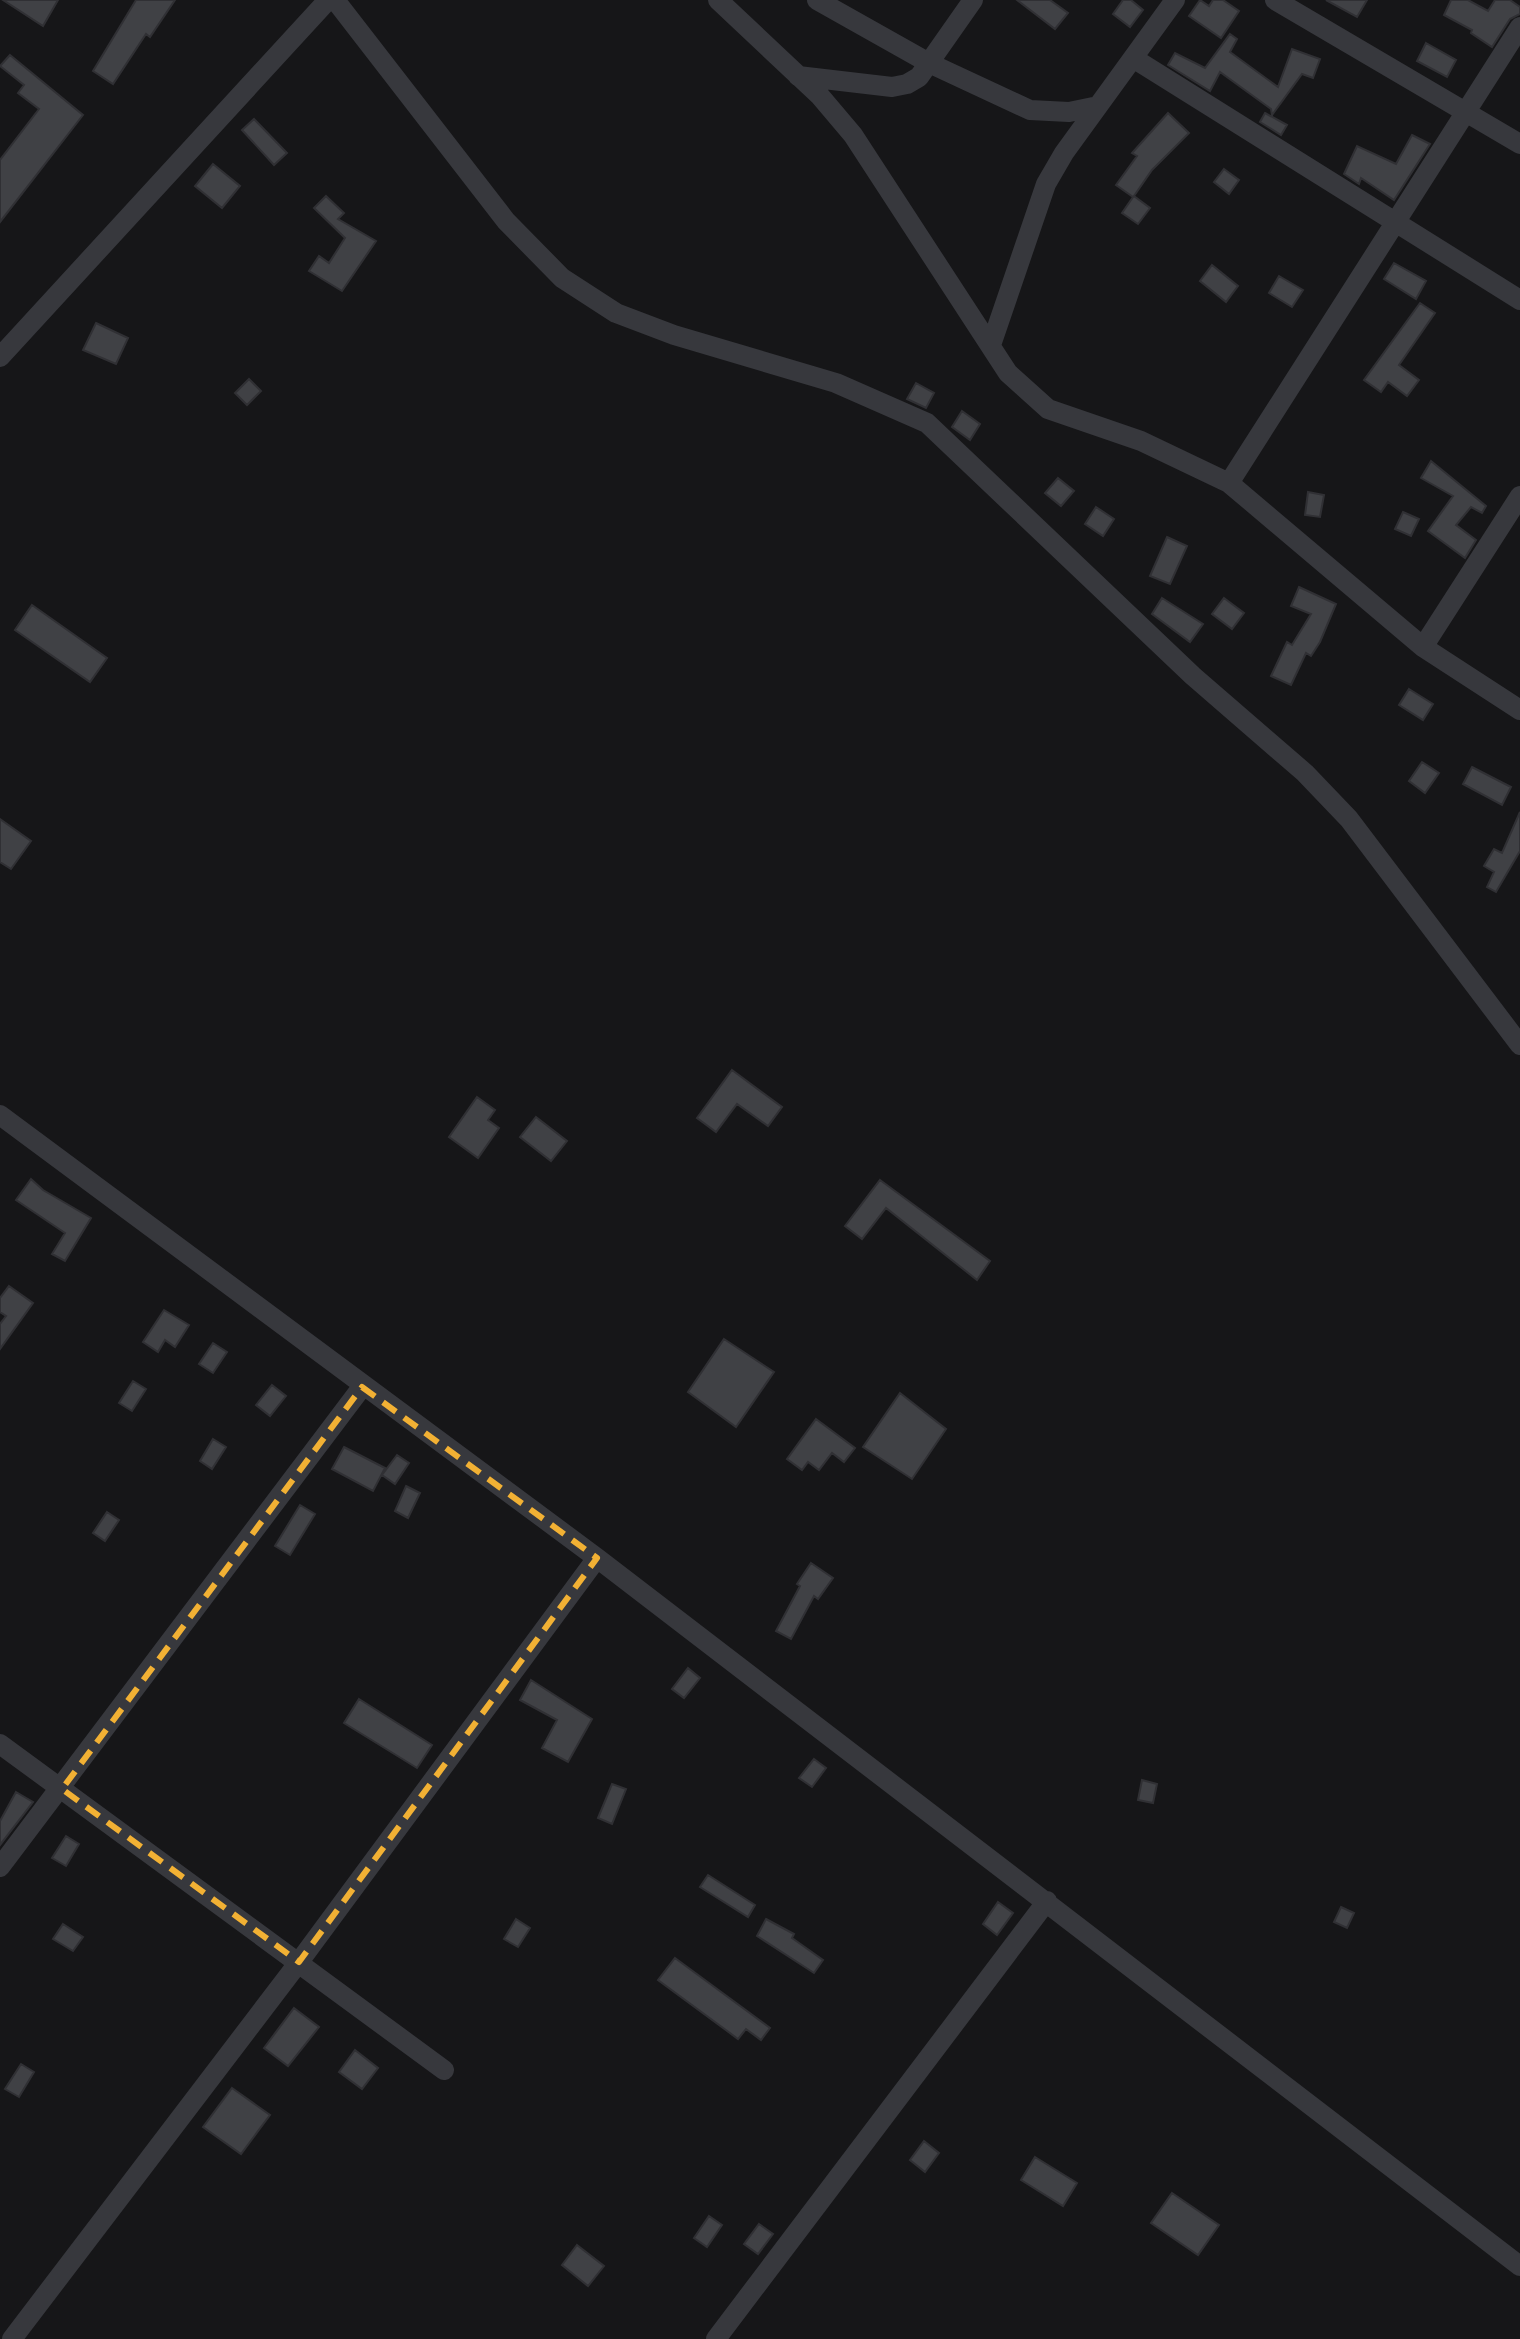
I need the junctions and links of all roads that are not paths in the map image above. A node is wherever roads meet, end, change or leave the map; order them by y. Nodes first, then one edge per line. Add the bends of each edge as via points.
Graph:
1 (328, 0) edge
2 (335, 0) edge
3 (718, 0) edge
4 (817, 0) edge
5 (973, 0) edge
6 (1175, 0) edge
7 (1275, 0) edge
8 (1520, 27) edge
9 (1133, 58) junction
10 (929, 63) junction
11 (798, 76) junction
12 (1098, 106) junction
13 (1464, 111) junction
14 (1520, 144) edge
15 (1395, 222) junction
16 (1520, 300) edge
17 (991, 345) junction
18 (0, 357) edge
19 (1229, 483) junction
20 (1520, 496) edge
21 (1423, 647) junction
22 (1520, 710) edge
23 (1520, 1045) edge
24 (0, 1115) edge
25 (362, 1387) junction
26 (597, 1558) junction
27 (0, 1744) edge
28 (62, 1789) junction
29 (0, 1867) edge
30 (1047, 1901) junction
31 (299, 1962) junction
32 (444, 2070) dead end
33 (1520, 2266) edge
34 (12, 2339) edge
35 (716, 2339) edge

1 - 18 street
2 - 23 street via 506,221 562,278 616,313 836,383 927,423 1338,807
3 - 11 street
4 - 10 street
5 - 10 street
6 - 9 street
7 - 13 street
8 - 13 street
9 - 12 street
9 - 15 street
10 - 11 street via 919,77 892,87
10 - 12 street via 1030,110 1058,113
11 - 17 street via 853,135
12 - 17 street via 1046,184
13 - 14 street
13 - 15 street
15 - 16 street
15 - 19 street
17 - 19 street via 1008,373 1048,409 1141,441
19 - 21 street
20 - 21 street
21 - 22 street
24 - 25 street
25 - 26 street
25 - 28 street
26 - 30 street
26 - 31 street
27 - 28 street
28 - 29 street
28 - 31 street
30 - 33 street
30 - 35 street
31 - 32 street
31 - 34 street

